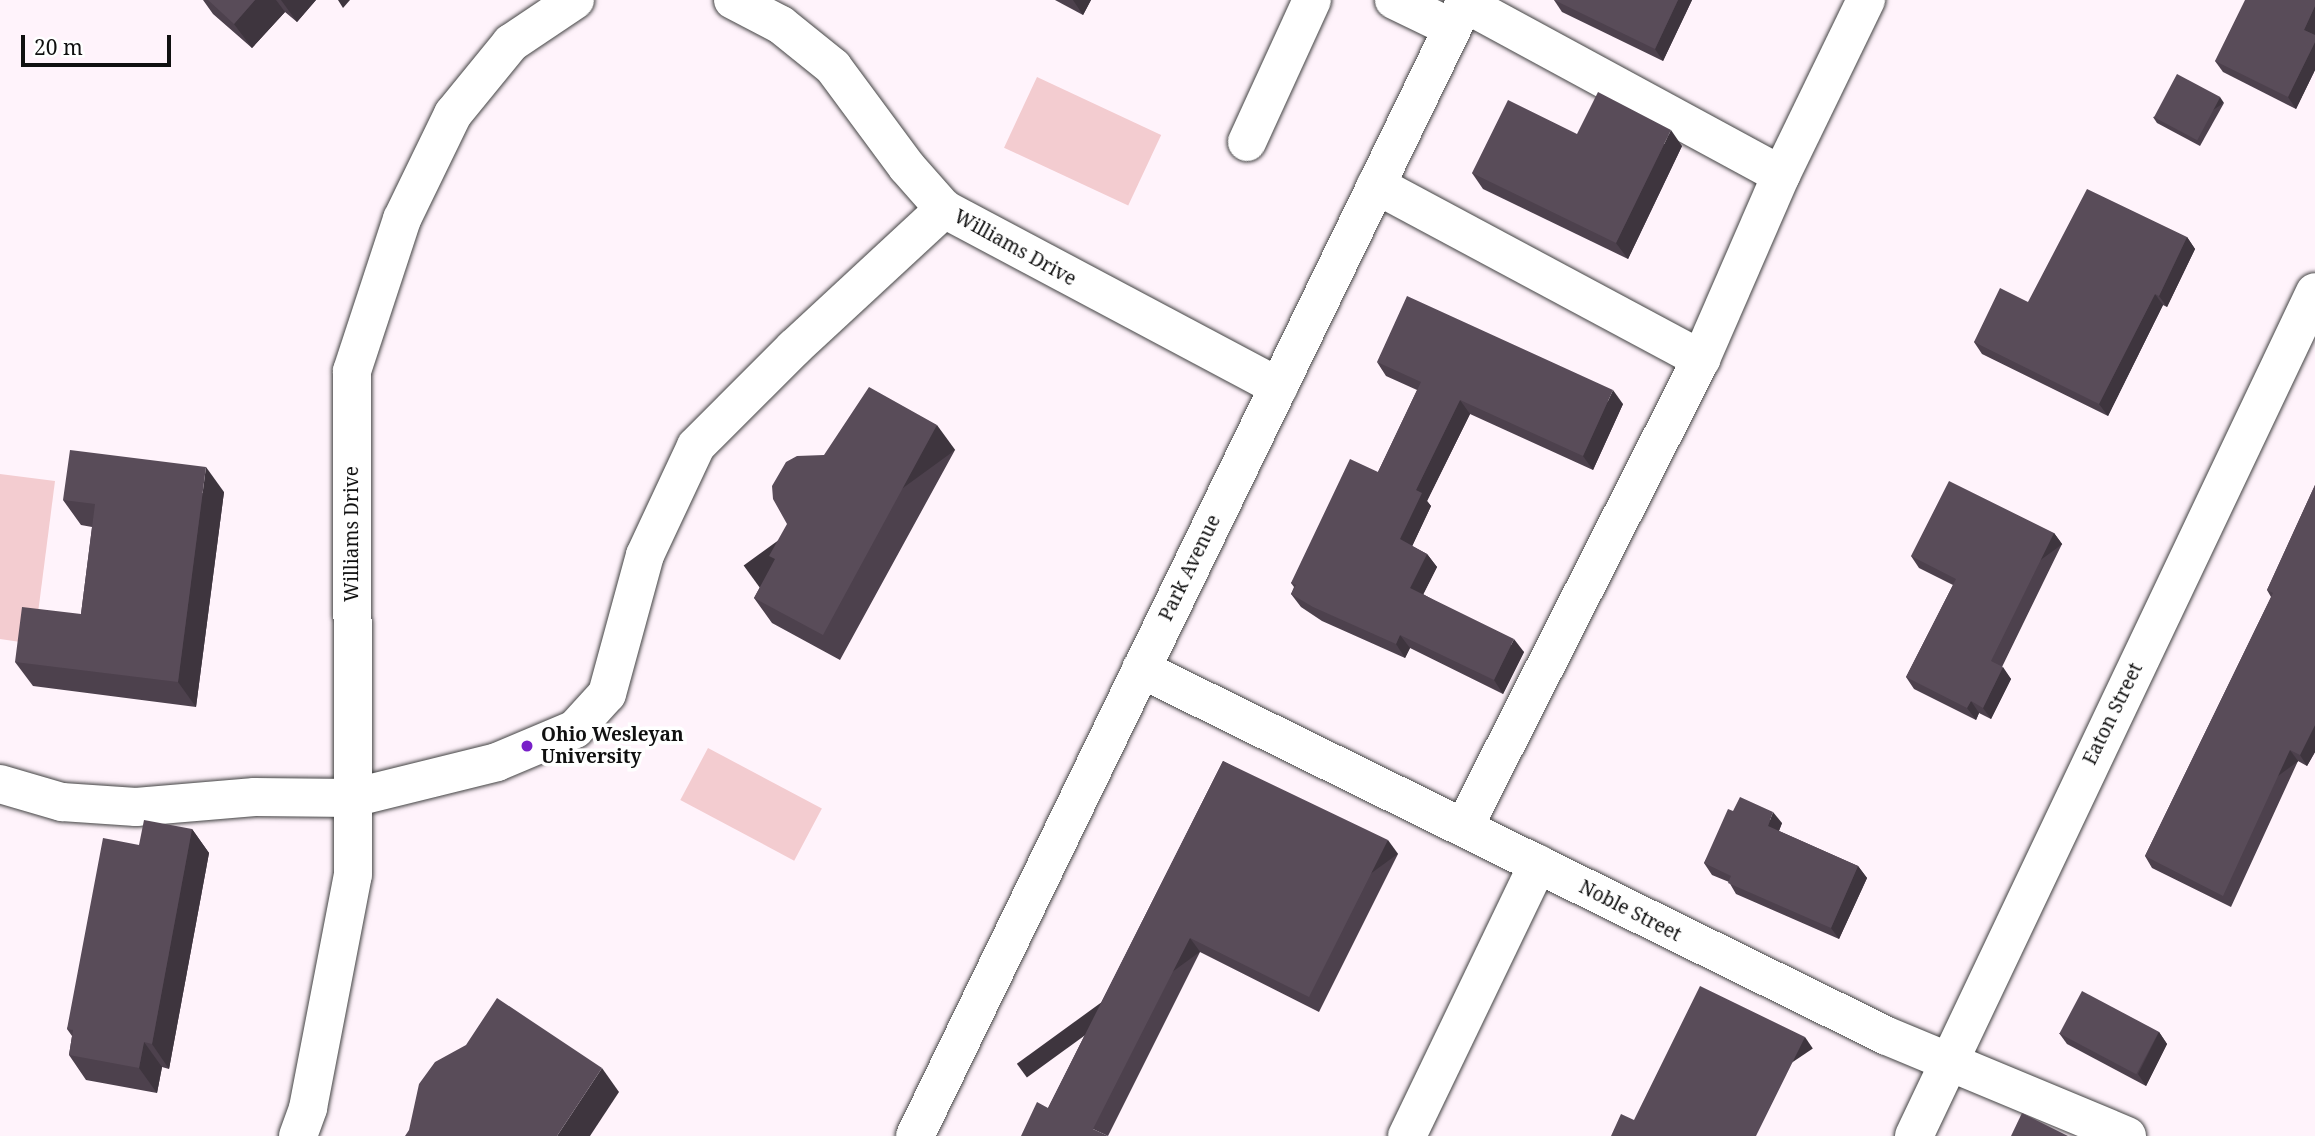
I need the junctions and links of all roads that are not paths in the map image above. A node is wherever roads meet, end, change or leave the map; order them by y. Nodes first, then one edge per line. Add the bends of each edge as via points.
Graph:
1 (575, 0) edge
2 (733, 0) edge
3 (1312, 0) edge
4 (1394, 0) edge
5 (1866, 0) edge
6 (1461, 10) edge
7 (1247, 142) dead end
8 (1781, 175) junction
9 (1376, 185) junction
10 (944, 209) junction
11 (2315, 292) edge
12 (1701, 359) junction
13 (1279, 387) junction
14 (1141, 669) junction
15 (0, 785) edge
16 (352, 799) junction
17 (1464, 827) junction
18 (1538, 864) junction
19 (1950, 1061) junction
20 (298, 1136) edge
21 (915, 1136) edge
22 (1407, 1136) edge
23 (1914, 1136) edge
24 (2127, 1136) edge

1 - 16 street, Williams Drive via 511,43 453,114 402,219 352,371
2 - 10 street, Williams Drive via 781,25 833,67
3 - 7 street
4 - 6 street
5 - 8 street
6 - 8 street
6 - 9 street, Park Avenue
8 - 12 street
9 - 12 street
9 - 13 street, Park Avenue
10 - 13 street, Williams Drive
10 - 16 street via 696,446 645,555 607,694 575,729 497,761
11 - 19 street, Eaton Street
12 - 17 street
13 - 14 street, Park Avenue
14 - 17 street, Noble Street
14 - 21 street, Park Avenue
15 - 16 street via 62,802 136,807 255,797
16 - 20 street, Williams Drive via 353,874 308,1108
17 - 18 street, Noble Street
18 - 19 street, Noble Street via 1712,953
18 - 22 street
19 - 23 street, Eaton Street
19 - 24 street, Noble Street

